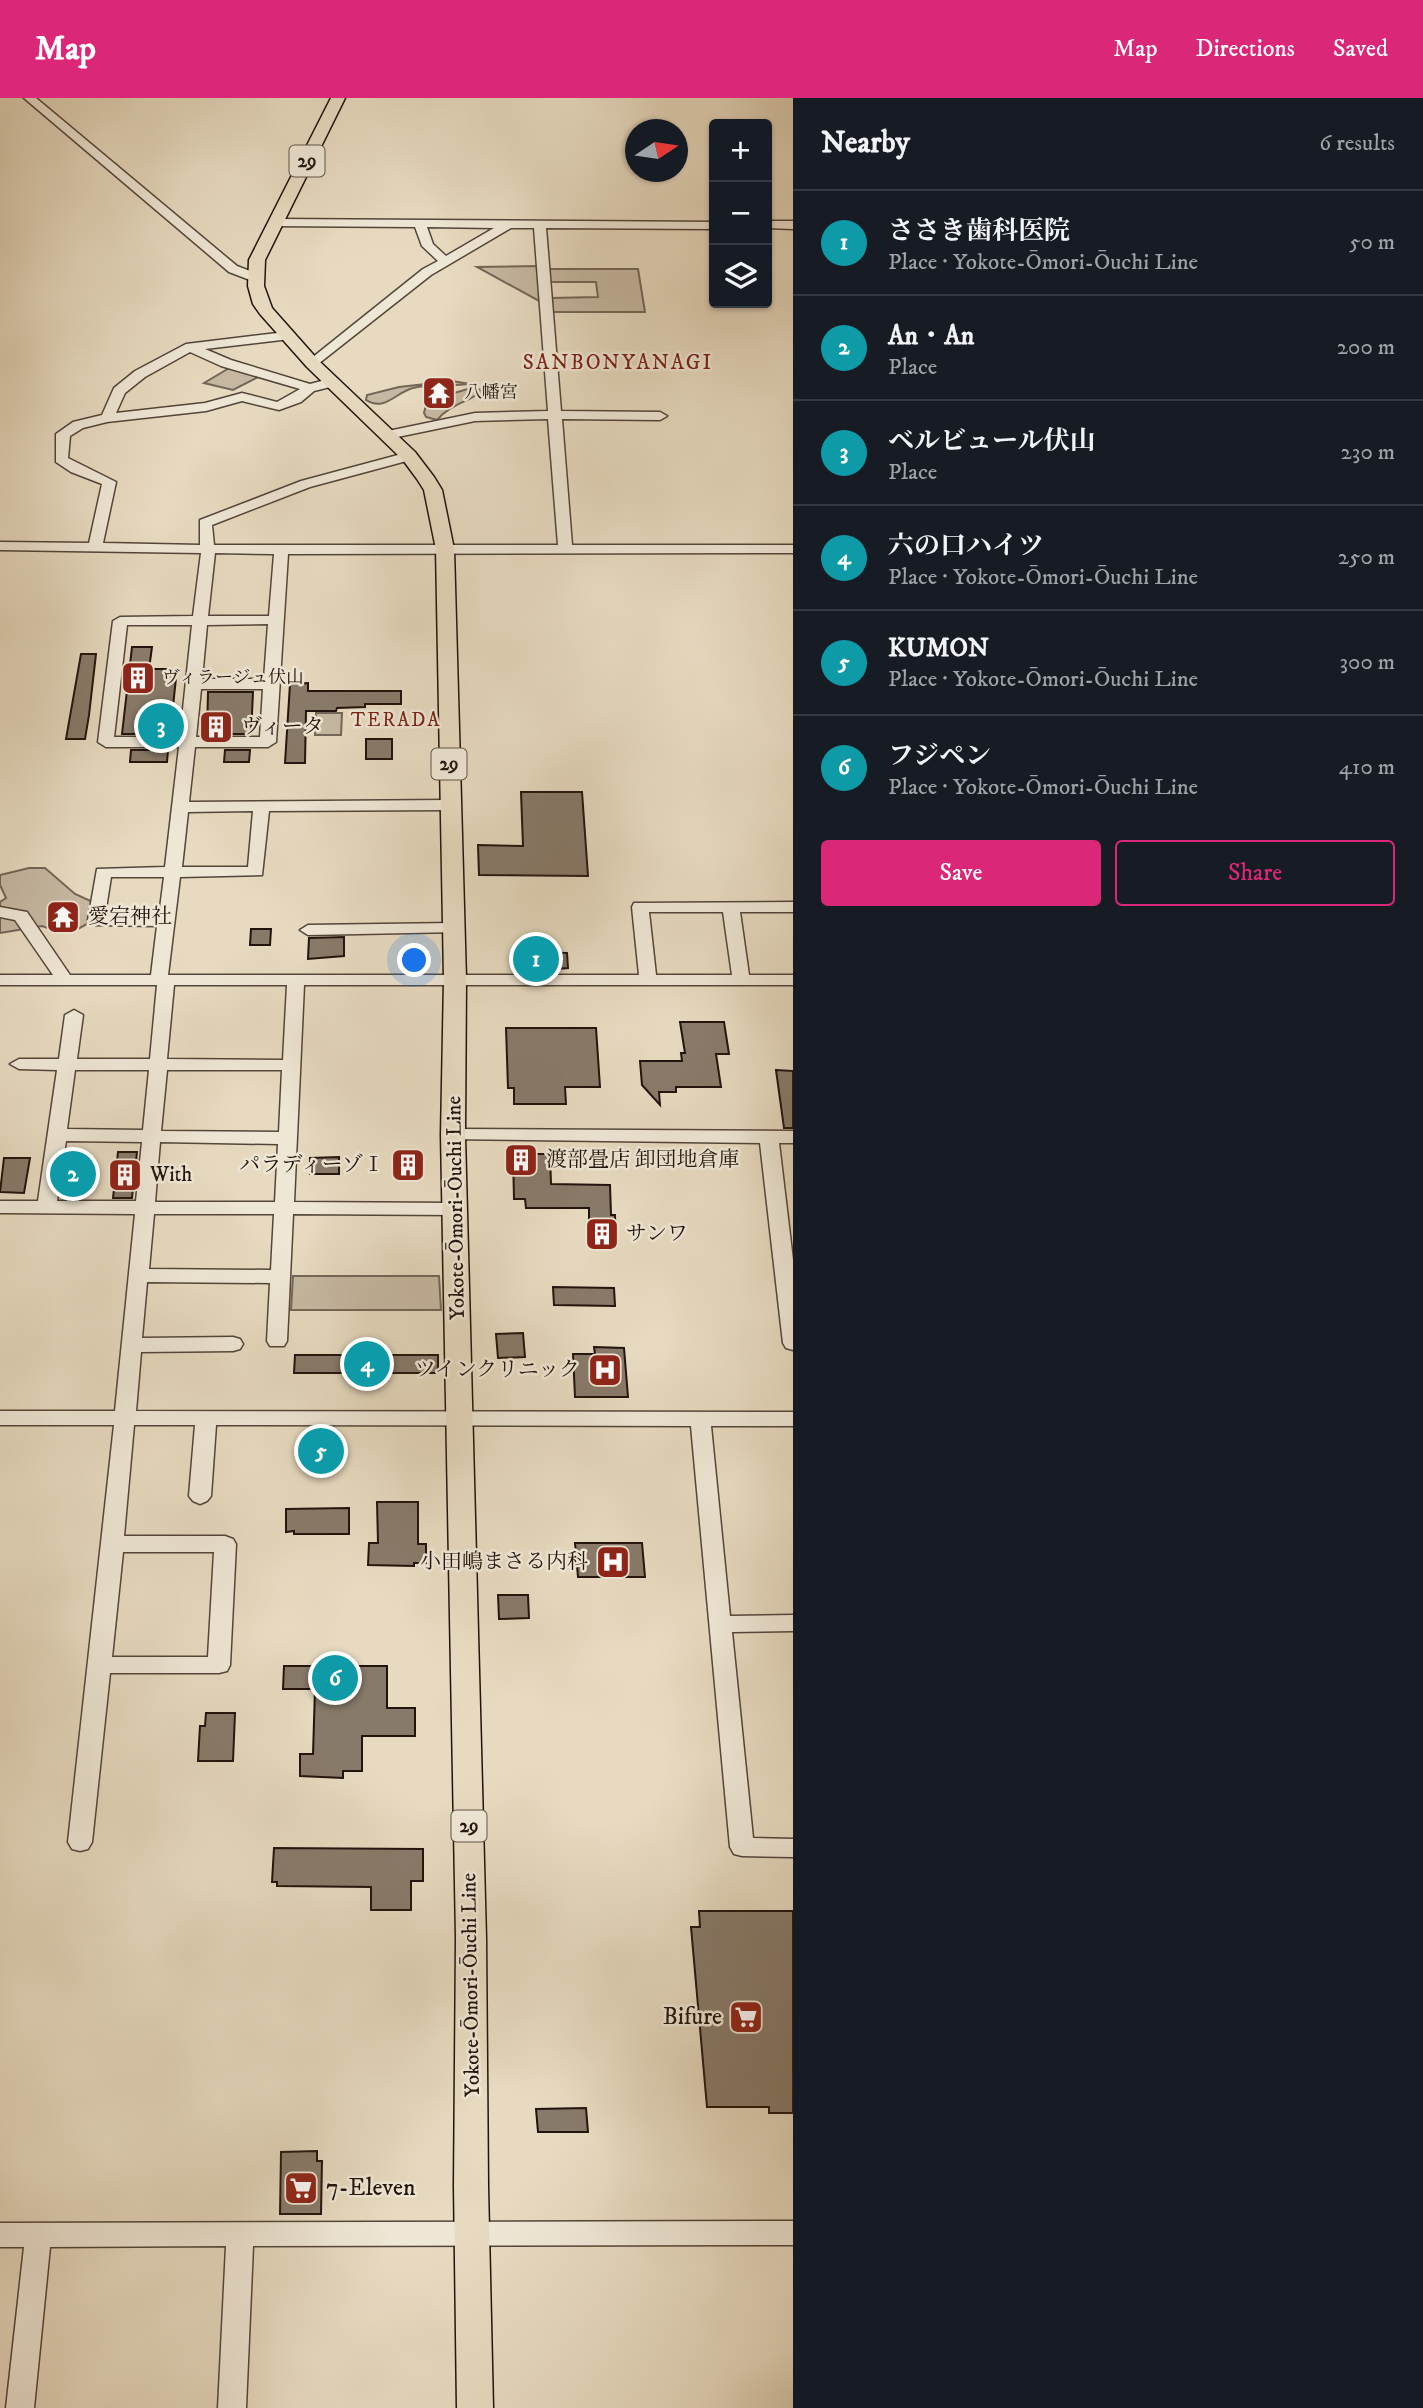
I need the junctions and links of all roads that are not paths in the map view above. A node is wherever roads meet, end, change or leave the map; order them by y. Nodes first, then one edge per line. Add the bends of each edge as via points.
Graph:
1 (29, 98) edge
2 (338, 98) edge
3 (275, 223) junction
4 (508, 224) junction
5 (540, 224) junction
6 (421, 225) junction
7 (709, 225) edge
8 (772, 225) edge
9 (793, 225) edge
10 (446, 261) junction
11 (254, 277) junction
12 (286, 336) junction
13 (190, 347) junction
14 (313, 364) junction
15 (333, 382) junction
16 (309, 388) junction
17 (660, 416) dead end
18 (554, 417) junction
19 (107, 418) junction
20 (388, 435) junction
21 (410, 456) junction
22 (0, 546) edge
23 (95, 547) junction
24 (565, 548) junction
25 (445, 549) junction
26 (793, 549) edge
27 (208, 550) junction
28 (281, 550) junction
29 (200, 620) junction
30 (276, 620) junction
31 (194, 684) junction
32 (271, 684) junction
33 (186, 742) junction
34 (450, 806) junction
35 (181, 807) junction
36 (261, 807) junction
37 (173, 873) junction
38 (731, 907) junction
39 (793, 907) edge
40 (0, 912) edge
41 (166, 921) junction
42 (453, 928) junction
43 (308, 930) dead end
44 (65, 979) junction
45 (296, 979) junction
46 (454, 979) junction
47 (648, 979) junction
48 (741, 979) junction
49 (0, 980) edge
50 (163, 980) junction
51 (793, 980) edge
52 (74, 1015) dead end
53 (19, 1064) dead end
54 (67, 1064) junction
55 (158, 1065) junction
56 (291, 1065) junction
57 (57, 1135) junction
58 (453, 1135) junction
59 (151, 1136) junction
60 (769, 1137) junction
61 (793, 1137) edge
62 (288, 1138) junction
63 (0, 1207) edge
64 (47, 1207) junction
65 (145, 1208) junction
66 (284, 1208) junction
67 (456, 1209) junction
68 (138, 1275) junction
69 (281, 1277) junction
70 (277, 1341) dead end
71 (793, 1343) edge
72 (132, 1345) junction
73 (233, 1345) dead end
74 (0, 1418) edge
75 (125, 1418) junction
76 (700, 1418) junction
77 (206, 1419) junction
78 (460, 1419) junction
79 (793, 1419) edge
80 (200, 1496) dead end
81 (113, 1544) junction
82 (793, 1623) edge
83 (721, 1624) junction
84 (99, 1665) junction
85 (80, 1842) dead end
86 (793, 1848) edge
87 (793, 2232) edge
88 (472, 2233) junction
89 (240, 2234) junction
90 (0, 2235) edge
91 (37, 2235) junction
92 (19, 2408) edge
93 (232, 2408) edge
94 (475, 2408) edge

1 - 11 street via 233,269
2 - 3 main road, 29
3 - 6 street
3 - 11 main road, 29
4 - 5 street
4 - 6 street
4 - 10 street
5 - 7 street
5 - 18 street
6 - 10 street via 423,241
8 - 9 street
10 - 14 street via 427,271
11 - 12 main road, Yokote-Ōmori-Ōuchi Line / 29 via 261,304
12 - 13 street
12 - 14 main road, Yokote-Ōmori-Ōuchi Line / 29
13 - 16 street
13 - 19 street via 119,391
14 - 15 main road, Yokote-Ōmori-Ōuchi Line / 29
15 - 16 street
15 - 20 main road, Yokote-Ōmori-Ōuchi Line / 29
16 - 19 street via 279,405 242,397 206,407
17 - 18 street
18 - 20 street via 475,417
18 - 24 street
19 - 23 street via 63,434 61,459 109,482
20 - 21 main road, Yokote-Ōmori-Ōuchi Line / 29
21 - 25 main road, Yokote-Ōmori-Ōuchi Line / 29 via 433,490
21 - 27 street via 332,474 205,523
22 - 23 street
23 - 27 street
24 - 25 street
24 - 26 street
25 - 28 street
25 - 34 main road, Yokote-Ōmori-Ōuchi Line / 29
27 - 28 street
27 - 29 street
28 - 30 street
29 - 30 street
29 - 31 street
29 - 33 street via 120,621 106,742
30 - 32 street
31 - 32 street
31 - 33 street
32 - 33 street via 268,742
33 - 35 street
34 - 36 street
34 - 42 main road, Yokote-Ōmori-Ōuchi Line / 29
35 - 36 street
35 - 37 street
36 - 37 street via 256,872
37 - 41 street
37 - 41 street via 103,872 96,920
38 - 39 street
38 - 47 street via 640,907
38 - 48 street
40 - 44 street via 21,916
41 - 50 street
42 - 43 street
42 - 46 main road, Yokote-Ōmori-Ōuchi Line / 29
44 - 49 street
44 - 50 street
45 - 46 street
45 - 50 street
45 - 56 street
46 - 47 street
46 - 58 main road, Yokote-Ōmori-Ōuchi Line / 29
47 - 48 street
48 - 51 street
50 - 55 street
52 - 54 street
53 - 54 street
54 - 55 street
54 - 57 street
55 - 56 street
55 - 59 street
56 - 62 street
57 - 59 street
57 - 64 street
58 - 60 street
58 - 67 main road, Yokote-Ōmori-Ōuchi Line / 29
59 - 62 street
59 - 65 street
60 - 61 street
60 - 71 street
62 - 66 street
63 - 64 street
64 - 65 street
65 - 66 street
65 - 68 street
66 - 67 street
66 - 69 street
67 - 78 main road, Yokote-Ōmori-Ōuchi Line / 29
68 - 69 street
68 - 72 street
69 - 70 street
72 - 73 street
72 - 75 street
74 - 75 street
75 - 77 street
75 - 81 street
76 - 78 street
76 - 79 street
76 - 83 street
77 - 78 street
77 - 80 street
78 - 88 main road, Yokote-Ōmori-Ōuchi Line / 29
81 - 84 street
81 - 84 street via 225,1544 219,1665
82 - 83 street
83 - 86 street via 742,1847
84 - 85 street
87 - 88 street
88 - 89 street
88 - 94 main road, Yokote-Ōmori-Ōuchi Line / 29
89 - 91 street
89 - 93 street
90 - 91 street
91 - 92 street

